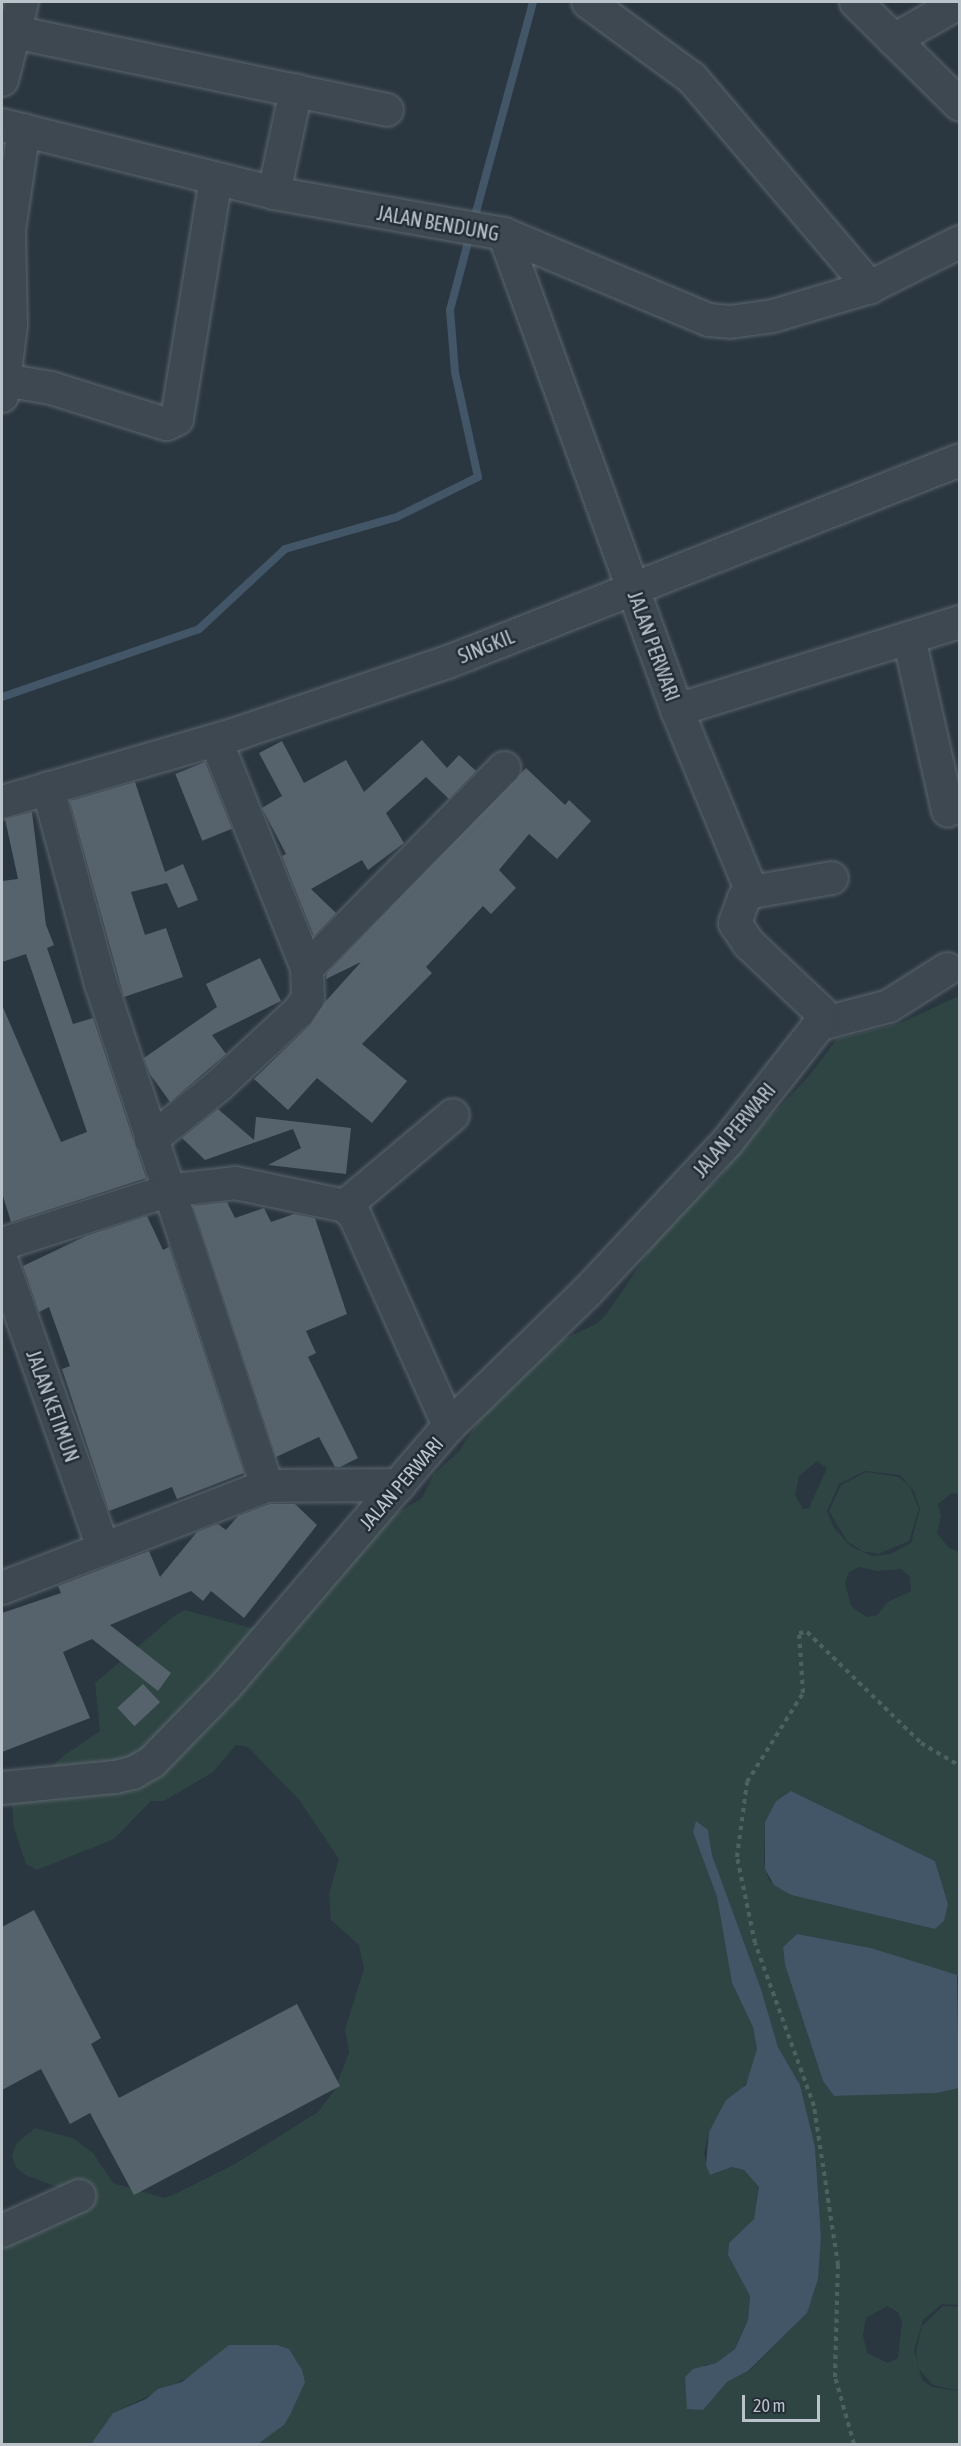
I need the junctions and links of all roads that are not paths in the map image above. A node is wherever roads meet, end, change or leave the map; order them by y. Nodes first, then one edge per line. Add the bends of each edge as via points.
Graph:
1 (22, 2) edge
2 (588, 2) edge
3 (856, 2) edge
4 (960, 2) edge
5 (14, 32) junction
6 (894, 40) junction
7 (2, 80) edge
8 (296, 90) junction
9 (960, 105) edge
10 (387, 110) dead end
11 (13, 127) edge
12 (216, 179) junction
13 (274, 193) junction
14 (500, 233) junction
15 (960, 242) edge
16 (870, 287) junction
17 (3, 388) edge
18 (960, 460) edge
19 (633, 588) junction
20 (960, 622) edge
21 (909, 638) junction
22 (677, 710) junction
23 (216, 740) junction
24 (504, 768) dead end
25 (48, 788) junction
26 (2, 802) edge
27 (948, 810) dead end
28 (832, 878) dead end
29 (752, 892) junction
30 (308, 968) junction
31 (947, 969) dead end
32 (821, 1024) junction
33 (453, 1115) dead end
34 (151, 1140) junction
35 (167, 1191) junction
36 (345, 1206) junction
37 (2, 1244) edge
38 (2, 1261) edge
39 (449, 1426) junction
40 (399, 1485) junction
41 (267, 1486) junction
42 (104, 1550) junction
43 (2, 1588) edge
44 (2, 1788) edge
45 (79, 2196) dead end
46 (2, 2231) edge

1 - 5 street
2 - 16 street via 692,78
3 - 6 street
4 - 6 street
5 - 7 street
5 - 8 street
6 - 9 street
8 - 10 street
8 - 13 street
11 - 12 street, JALAN BENDUNG
11 - 17 street via 11,325
12 - 13 street, JALAN BENDUNG
12 - 17 street via 177,418 166,424 51,388
13 - 14 street, JALAN BENDUNG
14 - 16 street, JALAN BENDUNG via 709,320 730,322 773,316
14 - 19 street, JALAN PERWARI
15 - 16 street, JALAN BENDUNG
18 - 19 street, SINGKIL
19 - 22 street, JALAN PERWARI
19 - 23 street, SINGKIL via 448,662
20 - 21 street
21 - 22 street
21 - 27 street
22 - 29 street, JALAN PERWARI
23 - 25 street, SINGKIL
23 - 30 street
24 - 30 street
25 - 26 street, SINGKIL
25 - 34 street via 100,984
28 - 29 street
29 - 32 street via 744,898 735,919 738,930 780,977 821,1012
30 - 34 street via 308,998 299,1011 218,1086
31 - 32 street via 889,1006
32 - 39 street, JALAN PERWARI via 728,1141 586,1293
33 - 36 street
34 - 35 street
35 - 36 street via 235,1182
35 - 37 street
35 - 41 street
36 - 39 street via 355,1216
38 - 42 street, JALAN KETIMUN
39 - 40 street, JALAN PERWARI
40 - 41 street
40 - 44 street, JALAN PERWARI via 226,1686 143,1769 115,1777
41 - 42 street
42 - 43 street
45 - 46 street

